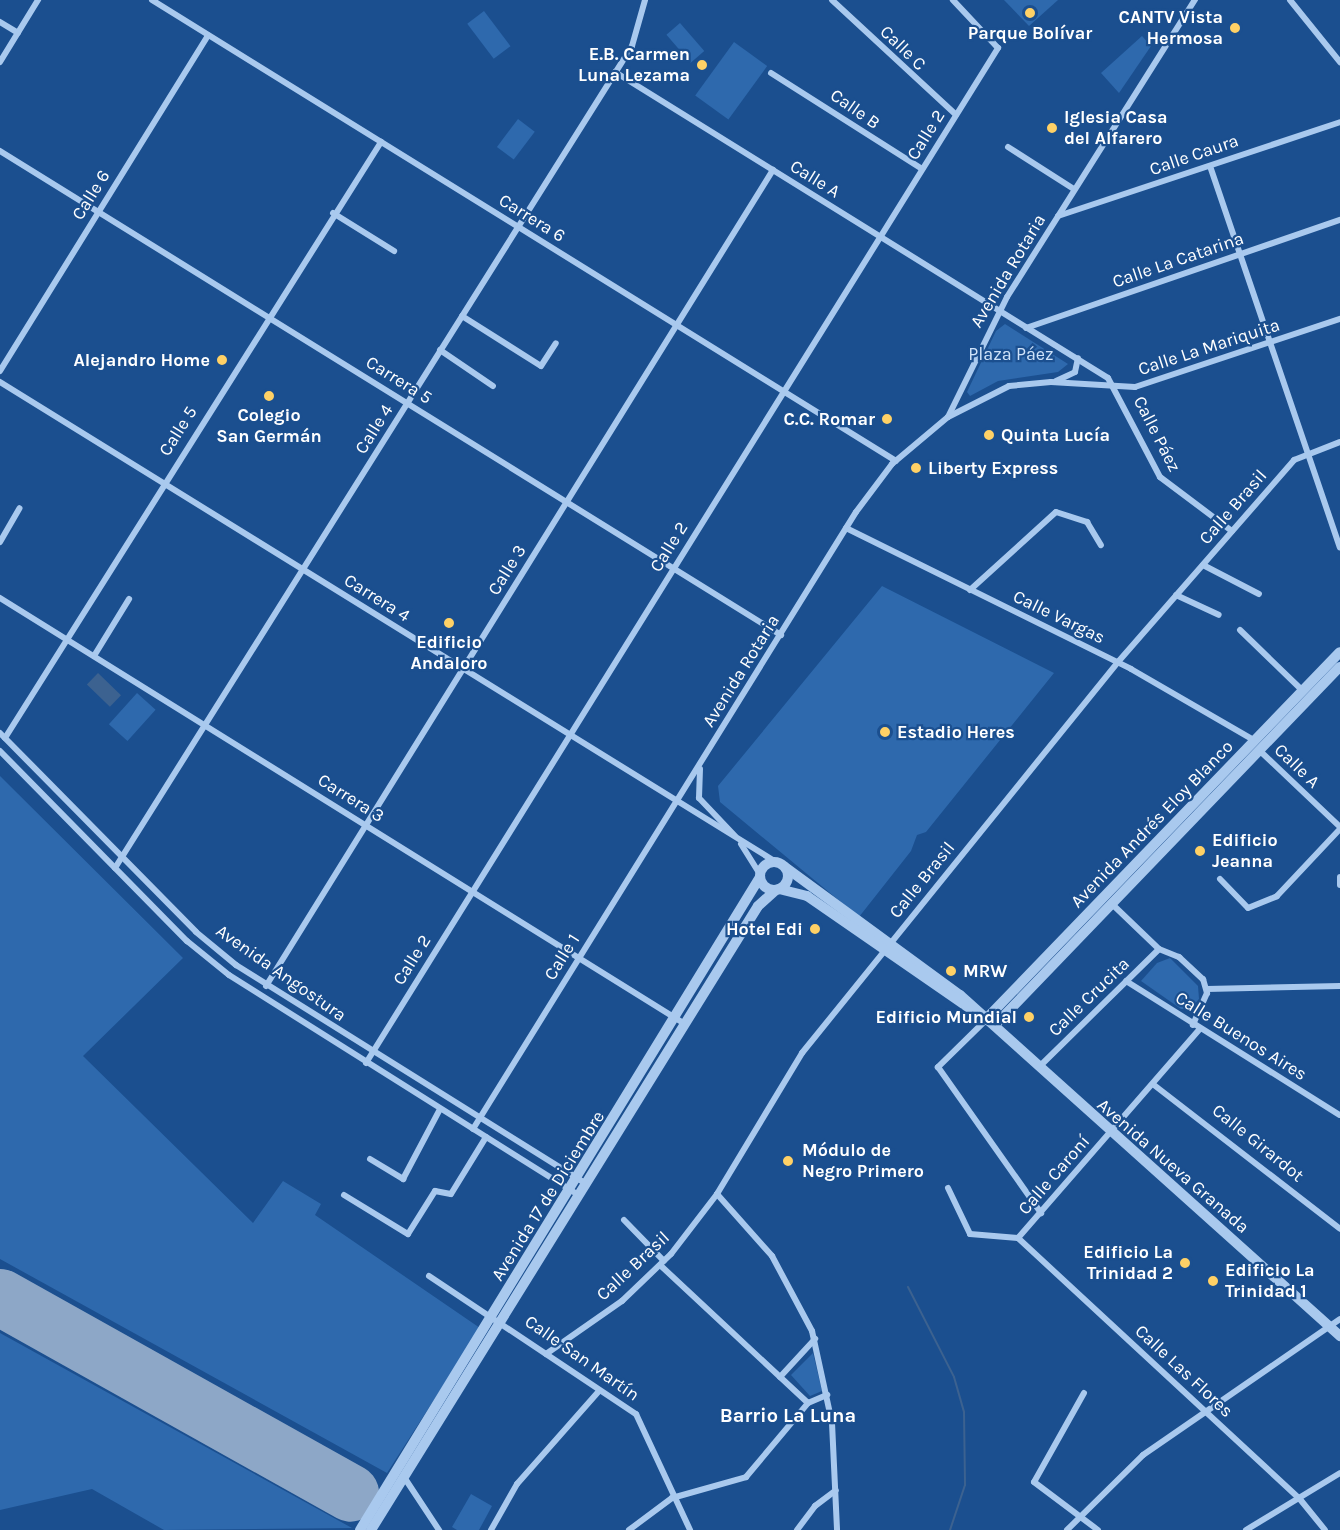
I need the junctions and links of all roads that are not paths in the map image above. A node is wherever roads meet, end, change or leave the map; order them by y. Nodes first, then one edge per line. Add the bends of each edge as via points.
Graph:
1 (38, 0) edge
2 (152, 0) edge
3 (645, 0) edge
4 (832, 0) edge
5 (953, 0) edge
6 (1195, 0) edge
7 (1290, 0) edge
8 (0, 22) edge
9 (18, 33) junction
10 (208, 35) junction
11 (0, 62) edge
12 (1340, 63) edge
13 (615, 72) junction
14 (771, 73) dead end
15 (956, 115) junction
16 (1340, 122) edge
17 (381, 142) junction
18 (1008, 147) dead end
19 (0, 152) edge
20 (1210, 166) junction
21 (922, 169) junction
22 (773, 171) junction
23 (1074, 189) junction
24 (97, 212) junction
25 (333, 213) junction
26 (1058, 216) junction
27 (1340, 220) edge
28 (518, 227) junction
29 (879, 236) junction
30 (394, 251) dead end
31 (1240, 255) junction
32 (998, 312) junction
33 (462, 316) junction
34 (267, 317) junction
35 (1340, 319) edge
36 (677, 324) junction
37 (1026, 328) junction
38 (1269, 342) junction
39 (556, 343) dead end
40 (440, 350) junction
41 (1078, 358) junction
42 (0, 371) edge
43 (0, 382) edge
44 (1051, 382) junction
45 (493, 386) dead end
46 (1117, 387) junction
47 (784, 391) junction
48 (408, 402) junction
49 (948, 417) junction
50 (1340, 442) edge
51 (1307, 453) junction
52 (896, 461) junction
53 (163, 483) junction
54 (567, 502) junction
55 (20, 508) dead end
56 (846, 528) junction
57 (1232, 531) junction
58 (0, 542) edge
59 (1101, 545) dead end
60 (1340, 547) edge
61 (1203, 565) junction
62 (674, 568) junction
63 (303, 570) junction
64 (970, 590) junction
65 (1259, 594) dead end
66 (1176, 595) junction
67 (0, 598) edge
68 (129, 599) dead end
69 (1219, 615) dead end
70 (1240, 630) dead end
71 (781, 635) junction
72 (67, 639) junction
73 (1340, 652) edge
74 (94, 656) junction
75 (1118, 662) junction
76 (1340, 667) edge
77 (463, 669) junction
78 (1302, 691) junction
79 (206, 725) junction
80 (570, 735) junction
81 (2, 736) edge
82 (1257, 745) junction
83 (0, 751) edge
84 (704, 759) junction
85 (677, 801) junction
86 (366, 825) junction
87 (1340, 828) edge
88 (737, 839) junction
89 (122, 857) junction
90 (781, 865) junction
91 (116, 868) junction
92 (760, 875) junction
93 (1340, 878) edge
94 (1220, 879) dead end
95 (1340, 885) edge
96 (778, 889) junction
97 (472, 892) junction
98 (1112, 904) junction
99 (886, 947) junction
100 (1160, 949) junction
101 (579, 958) junction
102 (1126, 981) junction
103 (266, 986) junction
104 (1340, 986) edge
105 (1207, 989) junction
106 (681, 1021) junction
107 (991, 1022) junction
108 (1193, 1025) junction
109 (1200, 1029) junction
110 (373, 1053) junction
111 (366, 1064) junction
112 (1039, 1067) junction
113 (1154, 1085) junction
114 (440, 1109) junction
115 (1340, 1115) edge
116 (479, 1119) junction
117 (473, 1129) junction
118 (1111, 1133) junction
119 (486, 1137) junction
120 (370, 1159) dead end
121 (582, 1182) junction
122 (948, 1188) dead end
123 (575, 1193) junction
124 (717, 1194) junction
125 (344, 1195) dead end
126 (1041, 1213) junction
127 (624, 1220) dead end
128 (1340, 1229) edge
129 (1018, 1238) junction
130 (662, 1263) junction
131 (429, 1276) dead end
132 (498, 1317) junction
133 (1340, 1319) edge
134 (1330, 1326) junction
135 (1340, 1336) edge
136 (815, 1339) junction
137 (546, 1354) junction
138 (780, 1377) junction
139 (599, 1390) junction
140 (1084, 1393) dead end
141 (827, 1395) junction
142 (808, 1403) junction
143 (1204, 1410) junction
144 (1340, 1473) edge
145 (404, 1477) junction
146 (836, 1490) junction
147 (676, 1497) junction
148 (1299, 1498) junction
149 (1080, 1517) junction
150 (360, 1530) edge
151 (371, 1530) edge
152 (439, 1530) edge
153 (490, 1530) edge
154 (629, 1530) edge
155 (690, 1530) edge
156 (797, 1530) edge
157 (837, 1530) edge
158 (1068, 1530) edge
159 (1098, 1530) edge
160 (1246, 1530) edge
161 (1325, 1530) edge

1 - 9 street
2 - 10 street, Carrera 6
3 - 13 street, Calle 4 via 641,26
4 - 15 street, Calle C
5 - 15 street, Calle 2 via 998,48
6 - 23 street, Avenida Rotaria
7 - 12 street
8 - 9 street
9 - 11 street
10 - 17 street, Carrera 6
10 - 24 street, Calle 6
13 - 22 street, Calle A
13 - 28 street, Calle 4
14 - 21 street, Calle B
15 - 21 street, Calle 2
16 - 20 street, Calle Caura
17 - 25 street, Calle 5
17 - 28 street, Carrera 6
18 - 23 street
19 - 24 street, Carrera 5
20 - 26 street, Calle Caura
20 - 31 street
21 - 29 street, Calle 2
22 - 29 street, Calle A
22 - 36 street, Calle 3
23 - 26 street, Avenida Rotaria
24 - 34 street, Carrera 5
24 - 42 street, Calle 6
25 - 30 street
25 - 34 street, Calle 5
26 - 32 street, Avenida Rotaria
27 - 31 street, Calle La Catarina
28 - 33 street, Calle 4
28 - 36 street, Carrera 6
29 - 32 street, Calle A
29 - 47 street, Calle 2
31 - 37 street, Calle La Catarina
31 - 38 street
32 - 37 street, Calle Páez
32 - 49 street, Avenida Rotaria
33 - 39 street via 541,366
33 - 40 street, Calle 4
34 - 48 street, Carrera 5
34 - 53 street, Calle 5
35 - 38 street, Calle La Mariquita
36 - 47 street, Carrera 6
36 - 54 street, Calle 3
37 - 41 street, Calle Páez
38 - 46 street, Calle La Mariquita via 1145,384
38 - 51 street
40 - 45 street
40 - 48 street, Calle 4
41 - 44 street via 1074,372
41 - 46 street, Calle Páez
43 - 53 street, Carrera 4
44 - 46 street, Calle La Mariquita
44 - 49 street, Calle La Mariquita via 997,390
46 - 57 street, Calle Páez via 1160,477
47 - 52 street, Carrera 6
47 - 62 street, Calle 2
48 - 54 street, Carrera 5
48 - 63 street, Calle 4
49 - 52 street, Avenida Rotaria
50 - 51 street, Calle Brasil
51 - 57 street, Calle Brasil via 1294,460
51 - 60 street
52 - 56 street, Avenida Rotaria
53 - 63 street, Carrera 4
53 - 72 street, Calle 5
54 - 62 street, Carrera 5
54 - 77 street, Calle 3
55 - 58 street
56 - 64 street, Calle Vargas
56 - 71 street, Avenida Rotaria
57 - 61 street, Calle Brasil
59 - 64 street via 1093,526 1056,512
61 - 65 street
61 - 66 street, Calle Brasil
62 - 71 street, Carrera 5
62 - 80 street, Calle 2
63 - 77 street, Carrera 4
63 - 79 street, Calle 4
64 - 75 street, Calle Vargas
66 - 69 street
66 - 75 street, Calle Brasil
67 - 72 street, Carrera 3
68 - 74 street
70 - 78 street
71 - 84 street, Avenida Rotaria
72 - 74 street, Carrera 3
72 - 81 street, Calle 5
73 - 78 street, Avenida Andrés Eloy Blanco
74 - 79 street, Carrera 3
75 - 82 street, Calle Vargas
75 - 99 street, Calle Brasil
76 - 82 street, Avenida Andrés Eloy Blanco
77 - 80 street, Carrera 4
77 - 86 street, Calle 3
78 - 82 street, Avenida Andrés Eloy Blanco
79 - 86 street, Carrera 3
79 - 89 street, Calle 4
80 - 85 street, Carrera 4
80 - 97 street, Calle 2
81 - 89 street, Avenida Angostura
82 - 87 street, Calle A
82 - 98 street, Avenida Andrés Eloy Blanco
82 - 107 street, Avenida Andrés Eloy Blanco
83 - 91 street, Avenida Angostura
84 - 85 street, Avenida Rotaria
84 - 88 street, Avenida Rotaria via 696,784 699,798
85 - 88 street, Carrera 4
85 - 101 street, Calle 1
86 - 97 street, Carrera 3
86 - 103 street, Calle 3
87 - 94 street via 1277,896 1256,905 1248,908
88 - 90 street, Carrera 4
88 - 92 street, Carrera 4
89 - 91 street, Calle 4
89 - 103 street, Avenida Angostura via 201,937
90 - 92 street
90 - 96 street via 788,878
90 - 99 street, Avenida Nueva Granada
91 - 111 street, Avenida Angostura via 220,968
92 - 96 street
92 - 106 street, Avenida 17 de Diciembre
93 - 95 street
96 - 99 street, Avenida Nueva Granada via 797,890
96 - 106 street, Avenida 17 de Diciembre via 758,906
97 - 101 street, Carrera 3
97 - 110 street, Calle 2
98 - 100 street
98 - 107 street, Avenida Andrés Eloy Blanco
99 - 107 street, Avenida Nueva Granada
99 - 124 street, Calle Brasil via 789,1072
100 - 102 street, Calle Crucita
100 - 105 street via 1184,961
101 - 106 street, Carrera 3
101 - 116 street, Calle 1
102 - 108 street, Calle Buenos Aires
102 - 112 street, Calle Crucita
103 - 110 street, Avenida Angostura
104 - 105 street
105 - 108 street
106 - 121 street, Avenida 17 de Diciembre
107 - 112 street, Avenida Nueva Granada
107 - 126 street via 938,1066 988,1145
108 - 109 street, Calle Buenos Aires
109 - 113 street, Calle Caroní
109 - 115 street, Calle Buenos Aires
110 - 111 street, Calle 2
110 - 116 street, Avenida Angostura
111 - 114 street, Avenida Angostura
112 - 118 street, Avenida Nueva Granada
113 - 118 street, Calle Caroní
113 - 128 street, Calle Girardot
114 - 117 street, Avenida Angostura
114 - 120 street via 403,1179
116 - 117 street, Calle 1
116 - 121 street, Avenida Angostura
117 - 119 street, Avenida Angostura
118 - 126 street, Calle Caroní
118 - 134 street, Avenida Nueva Granada
119 - 123 street, Avenida Angostura
119 - 125 street via 450,1194 435,1191 408,1234
121 - 123 street, Avenida 17 de Diciembre
122 - 129 street, Calle Caroní via 969,1234
123 - 132 street, Avenida 17 de Diciembre
124 - 130 street, Calle Brasil
124 - 136 street via 782,1270
126 - 129 street, Calle Caroní
127 - 130 street
129 - 143 street, Calle Las Flores
130 - 137 street, Calle Brasil via 622,1301
130 - 138 street
131 - 132 street, Calle San Martín
132 - 137 street, Calle San Martín
132 - 145 street, Avenida 17 de Diciembre
132 - 150 street, Avenida 17 de Diciembre
133 - 134 street
134 - 135 street, Avenida Nueva Granada
134 - 143 street
136 - 138 street
136 - 141 street
137 - 139 street, Calle San Martín
138 - 142 street
139 - 147 street, Calle San Martín via 642,1421
139 - 153 street via 517,1484
140 - 149 street via 1034,1482
141 - 142 street
141 - 146 street
142 - 147 street via 749,1474
143 - 148 street, Calle Las Flores
143 - 149 street via 1128,1467
144 - 148 street
145 - 151 street, Avenida 17 de Diciembre
145 - 152 street
146 - 156 street via 815,1506
146 - 157 street
147 - 154 street
147 - 155 street, Calle San Martín
148 - 160 street
148 - 161 street, Calle Las Flores
149 - 158 street
149 - 159 street

